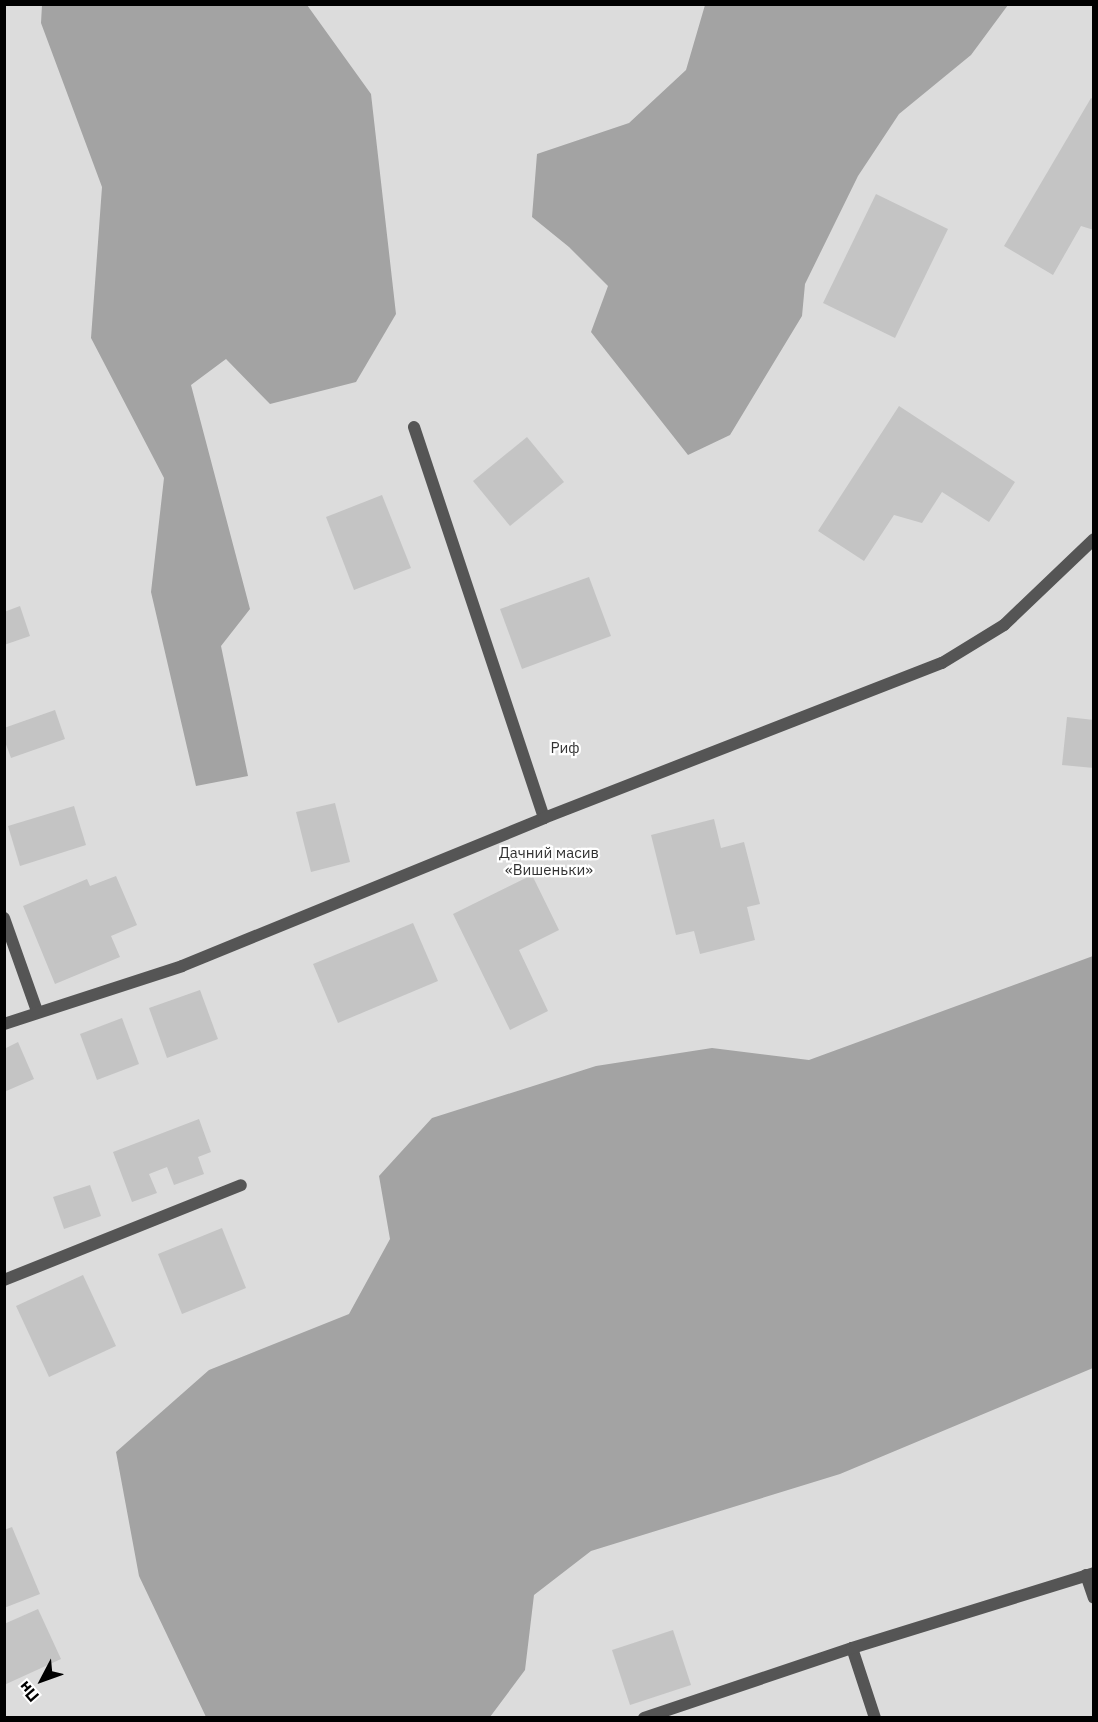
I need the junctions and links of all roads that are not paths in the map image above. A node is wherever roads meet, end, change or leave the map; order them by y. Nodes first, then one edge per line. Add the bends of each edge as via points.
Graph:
1 (414, 427) dead end
2 (1094, 539) edge
3 (544, 818) junction
4 (4, 918) edge
5 (37, 1011) junction
6 (4, 1024) edge
7 (241, 1185) dead end
8 (4, 1280) edge
9 (1090, 1574) edge
10 (1094, 1598) edge
11 (852, 1648) junction
12 (644, 1718) edge
13 (875, 1718) edge

1 - 3 street
2 - 3 street via 1004,625 942,663
3 - 5 street via 182,966
4 - 5 street
5 - 6 street
7 - 8 street
9 - 10 street
9 - 11 street
11 - 12 street
11 - 13 street

